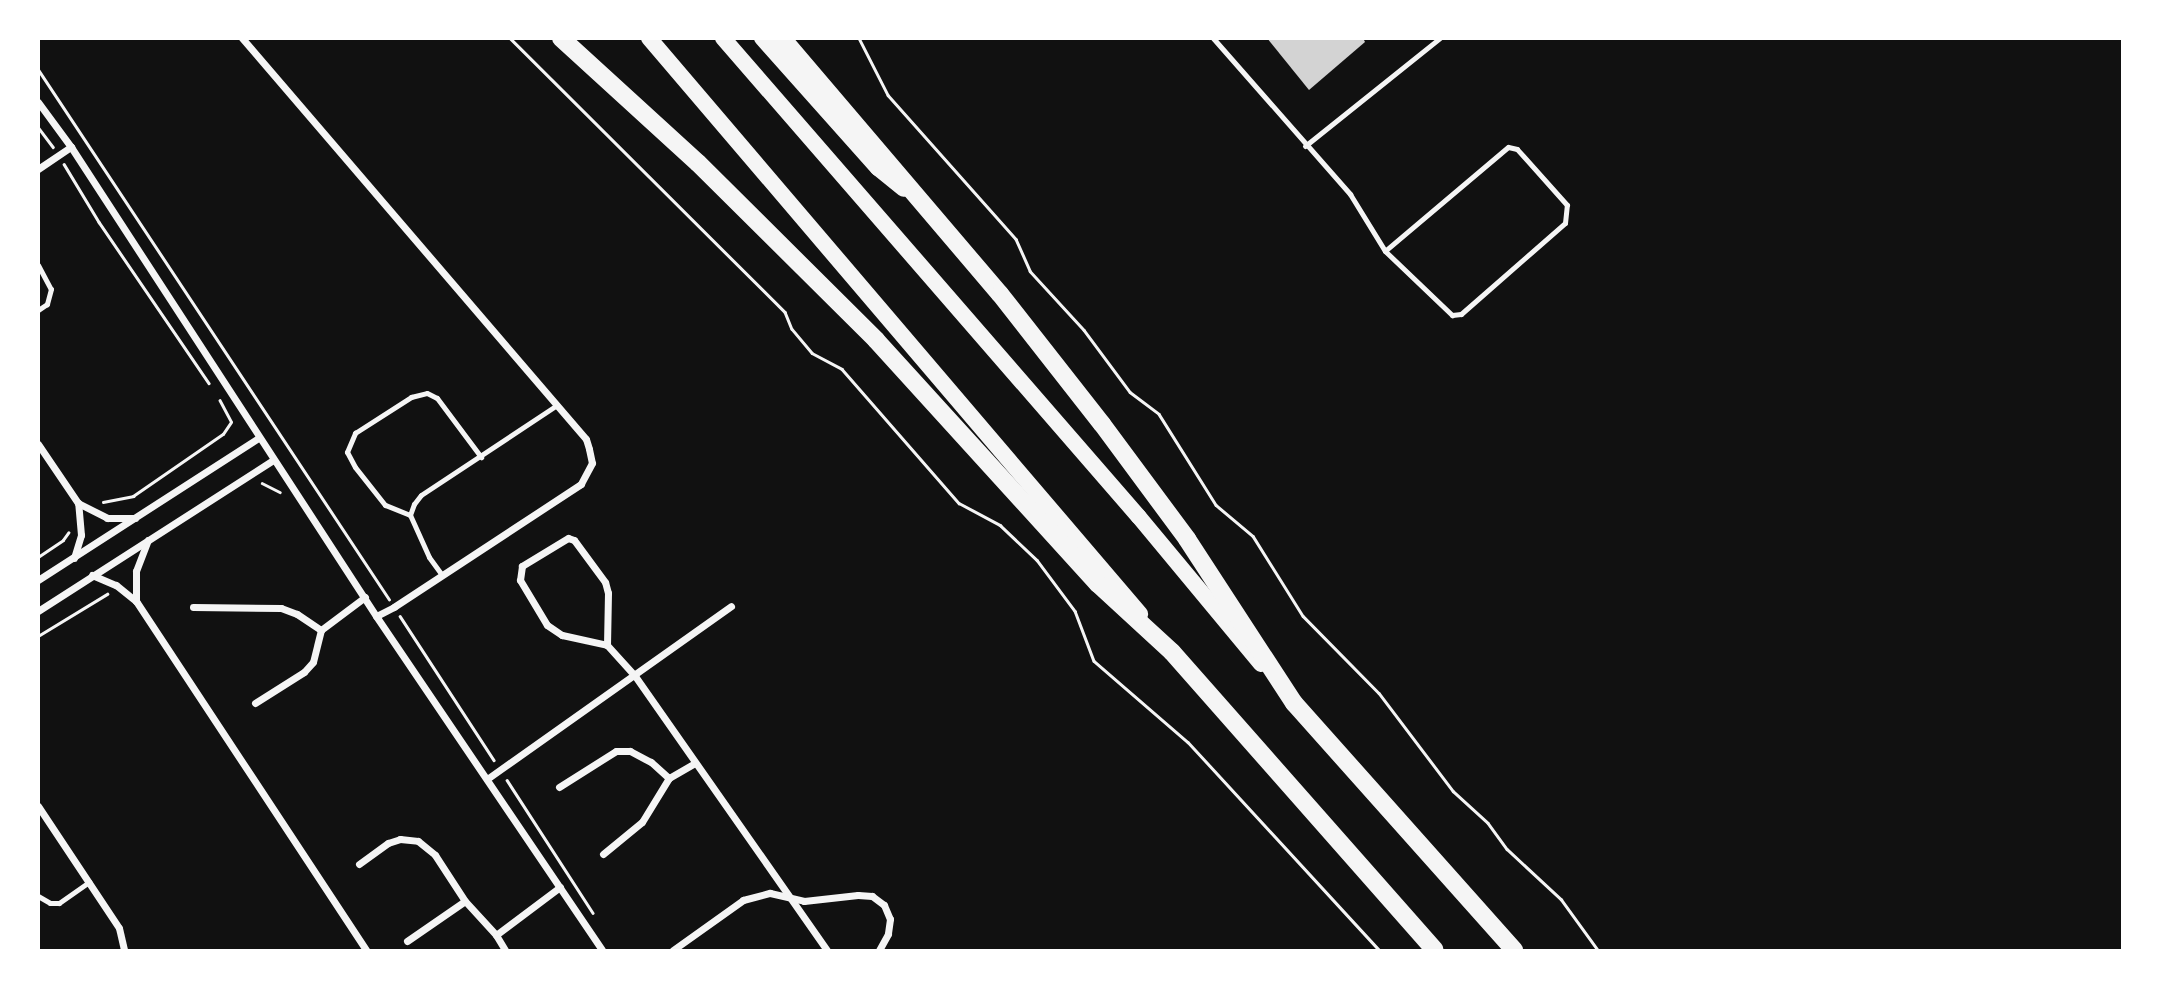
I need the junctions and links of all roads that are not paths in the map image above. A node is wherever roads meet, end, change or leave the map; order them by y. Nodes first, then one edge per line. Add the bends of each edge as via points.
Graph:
1 (242, 38) edge
2 (561, 38) edge
3 (649, 38) edge
4 (723, 38) edge
5 (762, 38) edge
6 (782, 38) edge
7 (1213, 38) edge
8 (1439, 39) edge
9 (38, 102) edge
10 (1305, 146) junction
11 (71, 148) junction
12 (38, 169) edge
13 (920, 202) junction
14 (1385, 251) junction
15 (38, 265) edge
16 (38, 310) edge
17 (557, 405) junction
18 (258, 438) junction
19 (38, 444) edge
20 (481, 457) junction
21 (273, 460) junction
22 (78, 503) junction
23 (410, 515) junction
24 (135, 518) junction
25 (148, 539) junction
26 (74, 558) junction
27 (92, 575) junction
28 (442, 575) junction
29 (38, 580) edge
30 (365, 597) junction
31 (136, 601) junction
32 (731, 606) dead end
33 (193, 607) dead end
34 (38, 611) edge
35 (376, 616) junction
36 (321, 630) junction
37 (607, 645) junction
38 (1172, 652) junction
39 (635, 676) junction
40 (255, 703) dead end
41 (1294, 703) junction
42 (695, 763) junction
43 (668, 778) junction
44 (487, 779) junction
45 (559, 787) dead end
46 (38, 806) edge
47 (603, 854) dead end
48 (359, 864) dead end
49 (89, 882) junction
50 (559, 887) junction
51 (38, 896) edge
52 (792, 900) junction
53 (465, 901) junction
54 (496, 935) junction
55 (407, 941) dead end
56 (124, 950) edge
57 (366, 950) edge
58 (505, 950) edge
59 (602, 950) edge
60 (673, 950) edge
61 (827, 950) edge
62 (879, 950) edge
63 (1435, 950) edge
64 (1514, 950) edge

1 - 17 street
2 - 38 highway via 698,163 876,340 1098,584
3 - 38 main road
4 - 41 main road via 1139,517
5 - 13 main road via 878,168
6 - 13 highway
7 - 10 lane
8 - 10 lane
9 - 11 street
10 - 14 lane via 1350,194
11 - 12 street
11 - 18 street
13 - 41 highway via 1000,294 1102,424 1187,539
14 - 14 lane via 1446,312 1461,314 1565,223 1567,205 1517,149 1508,147
15 - 16 lane via 51,289 47,304
17 - 20 lane
17 - 28 street via 586,439 592,463 588,474 581,484
18 - 21 street
18 - 24 street
19 - 22 street
20 - 23 lane via 421,495
20 - 23 lane via 437,398 427,393 411,397 355,433 348,453 355,467 385,505
21 - 25 street
21 - 30 street
22 - 24 street via 107,519
22 - 26 street via 81,534
23 - 28 lane
24 - 26 street
25 - 27 street
25 - 31 street via 136,571
26 - 29 street
27 - 31 street via 116,585
27 - 34 street
28 - 35 street
30 - 35 street
30 - 36 street
31 - 57 street
32 - 39 street
33 - 36 street via 281,608
35 - 44 street
36 - 40 street via 313,662
37 - 37 street via 605,582 574,540 568,538 522,566 520,580 547,625 562,635
37 - 39 street
38 - 63 highway
39 - 42 street
39 - 44 street
41 - 64 highway
42 - 43 street
42 - 52 street
43 - 45 street via 630,751 616,751
43 - 47 street via 642,822
44 - 50 street
46 - 49 street
48 - 53 street via 400,839 418,842 435,855
49 - 51 lane via 59,903
49 - 56 street via 119,928
50 - 54 street
50 - 59 street
52 - 60 street via 770,893 751,896
52 - 61 street
52 - 62 street via 865,895 878,900 890,919
53 - 54 street
53 - 55 street
54 - 58 street

